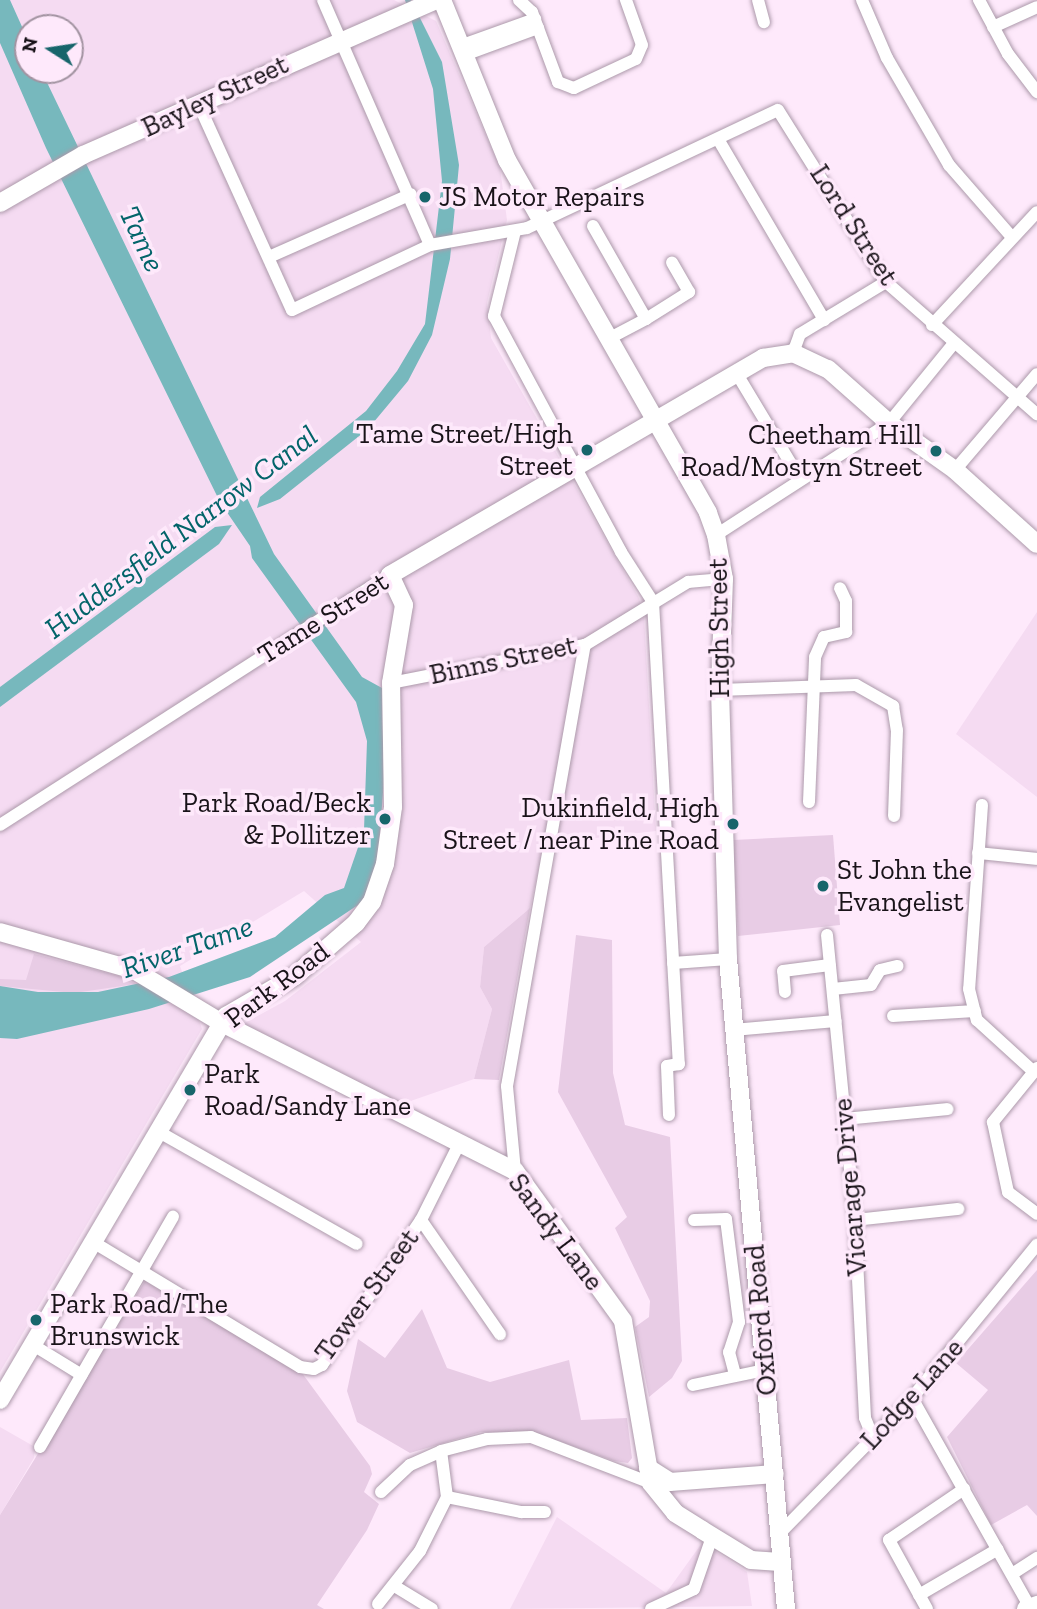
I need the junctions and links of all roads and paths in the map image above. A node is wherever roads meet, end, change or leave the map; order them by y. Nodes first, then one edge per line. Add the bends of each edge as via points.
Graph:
1 (323, 0) edge
2 (442, 0) edge
3 (519, 0) edge
4 (626, 0) edge
5 (758, 0) edge
6 (862, 0) edge
7 (979, 0) edge
8 (428, 3) edge
9 (1037, 7) edge
10 (764, 22) dead end
11 (537, 24) junction
12 (993, 27) junction
13 (340, 39) junction
14 (462, 51) junction
15 (1037, 92) edge
16 (198, 103) junction
17 (718, 139) junction
18 (411, 194) junction
19 (0, 203) edge
20 (1037, 212) edge
21 (540, 221) junction
22 (593, 226) dead end
23 (515, 231) junction
24 (1011, 236) junction
25 (430, 245) junction
26 (269, 257) junction
27 (672, 263) dead end
28 (886, 282) junction
29 (646, 319) junction
30 (824, 320) junction
31 (932, 324) junction
32 (608, 339) junction
33 (954, 342) junction
34 (793, 353) junction
35 (737, 374) junction
36 (1037, 374) edge
37 (1017, 397) junction
38 (1037, 414) edge
39 (654, 424) junction
40 (889, 424) junction
41 (575, 466) junction
42 (956, 470) junction
43 (800, 479) junction
44 (716, 535) junction
45 (1037, 544) edge
46 (390, 575) junction
47 (724, 579) junction
48 (840, 588) dead end
49 (653, 602) junction
50 (585, 645) junction
51 (391, 683) junction
52 (813, 686) junction
53 (720, 690) junction
54 (809, 802) dead end
55 (982, 805) dead end
56 (894, 816) dead end
57 (0, 825) edge
58 (978, 853) junction
59 (1037, 859) edge
60 (0, 932) edge
61 (827, 935) dead end
62 (728, 959) junction
63 (673, 963) junction
64 (830, 965) junction
65 (898, 966) dead end
66 (832, 989) junction
67 (785, 992) dead end
68 (975, 1011) junction
69 (893, 1016) dead end
70 (836, 1021) junction
71 (222, 1023) junction
72 (733, 1030) junction
73 (1035, 1070) edge
74 (948, 1109) dead end
75 (669, 1115) dead end
76 (845, 1119) junction
77 (159, 1132) junction
78 (460, 1142) junction
79 (515, 1171) junction
80 (958, 1209) dead end
81 (1037, 1214) edge
82 (173, 1217) dead end
83 (421, 1220) junction
84 (694, 1220) dead end
85 (855, 1220) junction
86 (93, 1241) junction
87 (357, 1244) dead end
88 (1037, 1245) edge
89 (142, 1270) junction
90 (500, 1334) dead end
91 (33, 1345) junction
92 (765, 1370) junction
93 (82, 1375) junction
94 (735, 1375) junction
95 (693, 1385) dead end
96 (912, 1398) junction
97 (0, 1400) edge
98 (873, 1438) junction
99 (40, 1447) dead end
100 (441, 1451) junction
101 (775, 1474) junction
102 (649, 1475) junction
103 (691, 1481) junction
104 (964, 1489) junction
105 (381, 1492) dead end
106 (447, 1497) junction
107 (545, 1512) dead end
108 (675, 1513) junction
109 (778, 1535) junction
110 (712, 1536) junction
111 (998, 1549) junction
112 (1037, 1558) edge
113 (780, 1562) junction
114 (1012, 1574) junction
115 (396, 1587) junction
116 (919, 1595) junction
117 (378, 1604) dead end
118 (1031, 1607) edge
119 (782, 1608) edge
120 (432, 1609) edge
121 (650, 1609) edge
122 (926, 1609) edge

1 - 13 street
2 - 14 main road, High Street
3 - 11 street
4 - 11 street via 642,45 636,59 574,88 558,82
5 - 10 street
6 - 24 street via 887,58 949,165
7 - 12 street
8 - 13 main road, Bayley Street
9 - 12 street
11 - 14 street
12 - 15 street
13 - 16 main road, Bayley Street
13 - 18 street
14 - 21 main road, High Street via 507,160
16 - 19 main road, Bayley Street via 83,155
16 - 26 street
17 - 21 street
17 - 28 street, Lord Street via 778,110
17 - 30 street
18 - 25 street
18 - 26 street
20 - 24 street
21 - 23 street
21 - 32 main road, High Street
22 - 29 street
23 - 25 street
23 - 41 street via 494,316
24 - 31 street
25 - 26 street via 292,310
27 - 29 street via 689,292
28 - 30 street
28 - 31 street, Lord Street
29 - 32 street
30 - 34 street via 800,334
31 - 33 street, Lord Street
32 - 39 main road, High Street
33 - 37 street, Lord Street
33 - 40 street
34 - 35 main road, Tame Street via 763,358
34 - 40 main road via 828,369
35 - 39 main road, Tame Street
35 - 43 street
36 - 37 street
37 - 38 street, Lord Street
37 - 42 street
39 - 41 main road, Tame Street
39 - 44 main road, High Street via 708,513
40 - 42 main road
40 - 43 street
41 - 46 main road, Tame Street
41 - 49 street
42 - 45 main road
43 - 44 street
44 - 47 main road, High Street
46 - 51 main road, Park Road via 404,605
46 - 57 street, Tame Street
47 - 49 street, Binns Street via 688,582
47 - 53 main road, High Street
48 - 52 street via 848,627 846,632 818,642
49 - 50 street, Binns Street
49 - 63 street
50 - 51 street, Binns Street
50 - 79 street via 507,1086
51 - 71 main road, Park Road via 393,807 385,864 372,902 356,923 295,976 232,1012
52 - 53 street
52 - 54 street
52 - 56 street via 856,685 893,706 897,730
53 - 62 main road, High Street
55 - 58 street
58 - 59 street
58 - 68 street via 969,948 969,989
60 - 71 main road, Sandy Lane via 134,970
61 - 64 street, Vicarage Drive
62 - 63 street
62 - 72 main road, High Street
63 - 75 street via 679,1064 667,1066
64 - 66 street, Vicarage Drive
64 - 67 street via 783,971
65 - 66 street via 880,970 871,985
66 - 70 street, Vicarage Drive
68 - 69 street
68 - 73 street via 977,1020
70 - 72 street
70 - 76 street, Vicarage Drive
71 - 77 main road, Park Road
71 - 78 main road, Sandy Lane
72 - 92 main road, Oxford Road
73 - 81 street via 993,1122 1008,1192
74 - 76 street
76 - 85 street, Vicarage Drive
77 - 86 main road, Park Road
77 - 87 street
78 - 79 main road, Sandy Lane
78 - 83 street, Tower Street
79 - 102 main road, Sandy Lane via 623,1321
80 - 85 street
82 - 89 street
83 - 89 street, Tower Street via 322,1365 314,1369 300,1367
83 - 90 street
84 - 94 street via 726,1219 739,1322 730,1352
85 - 98 street, Vicarage Drive via 865,1418
86 - 89 street, Tower Street
86 - 91 main road, Park Road
88 - 96 street, Lodge Lane
89 - 93 street
91 - 93 street
91 - 97 main road, Park Road
92 - 94 street
92 - 101 main road, Oxford Road
93 - 99 street
94 - 95 street
96 - 98 street, Lodge Lane
96 - 104 street
98 - 109 street, Lodge Lane
100 - 102 street via 486,1439 531,1437
100 - 105 street via 410,1465
100 - 106 street
101 - 103 main road
101 - 109 main road, Oxford Road
102 - 103 main road via 670,1482
102 - 108 main road, Sandy Lane
103 - 108 main road via 679,1490
104 - 111 street
104 - 116 street via 889,1541
106 - 107 street via 521,1512
106 - 115 street
108 - 110 main road, Sandy Lane
109 - 113 main road, Oxford Road
110 - 113 main road, Sandy Lane via 751,1560
110 - 121 street via 694,1589
111 - 114 street
111 - 116 street
112 - 114 street
113 - 119 main road, Oxford Road
114 - 118 street
115 - 117 street
115 - 120 street
116 - 122 street

